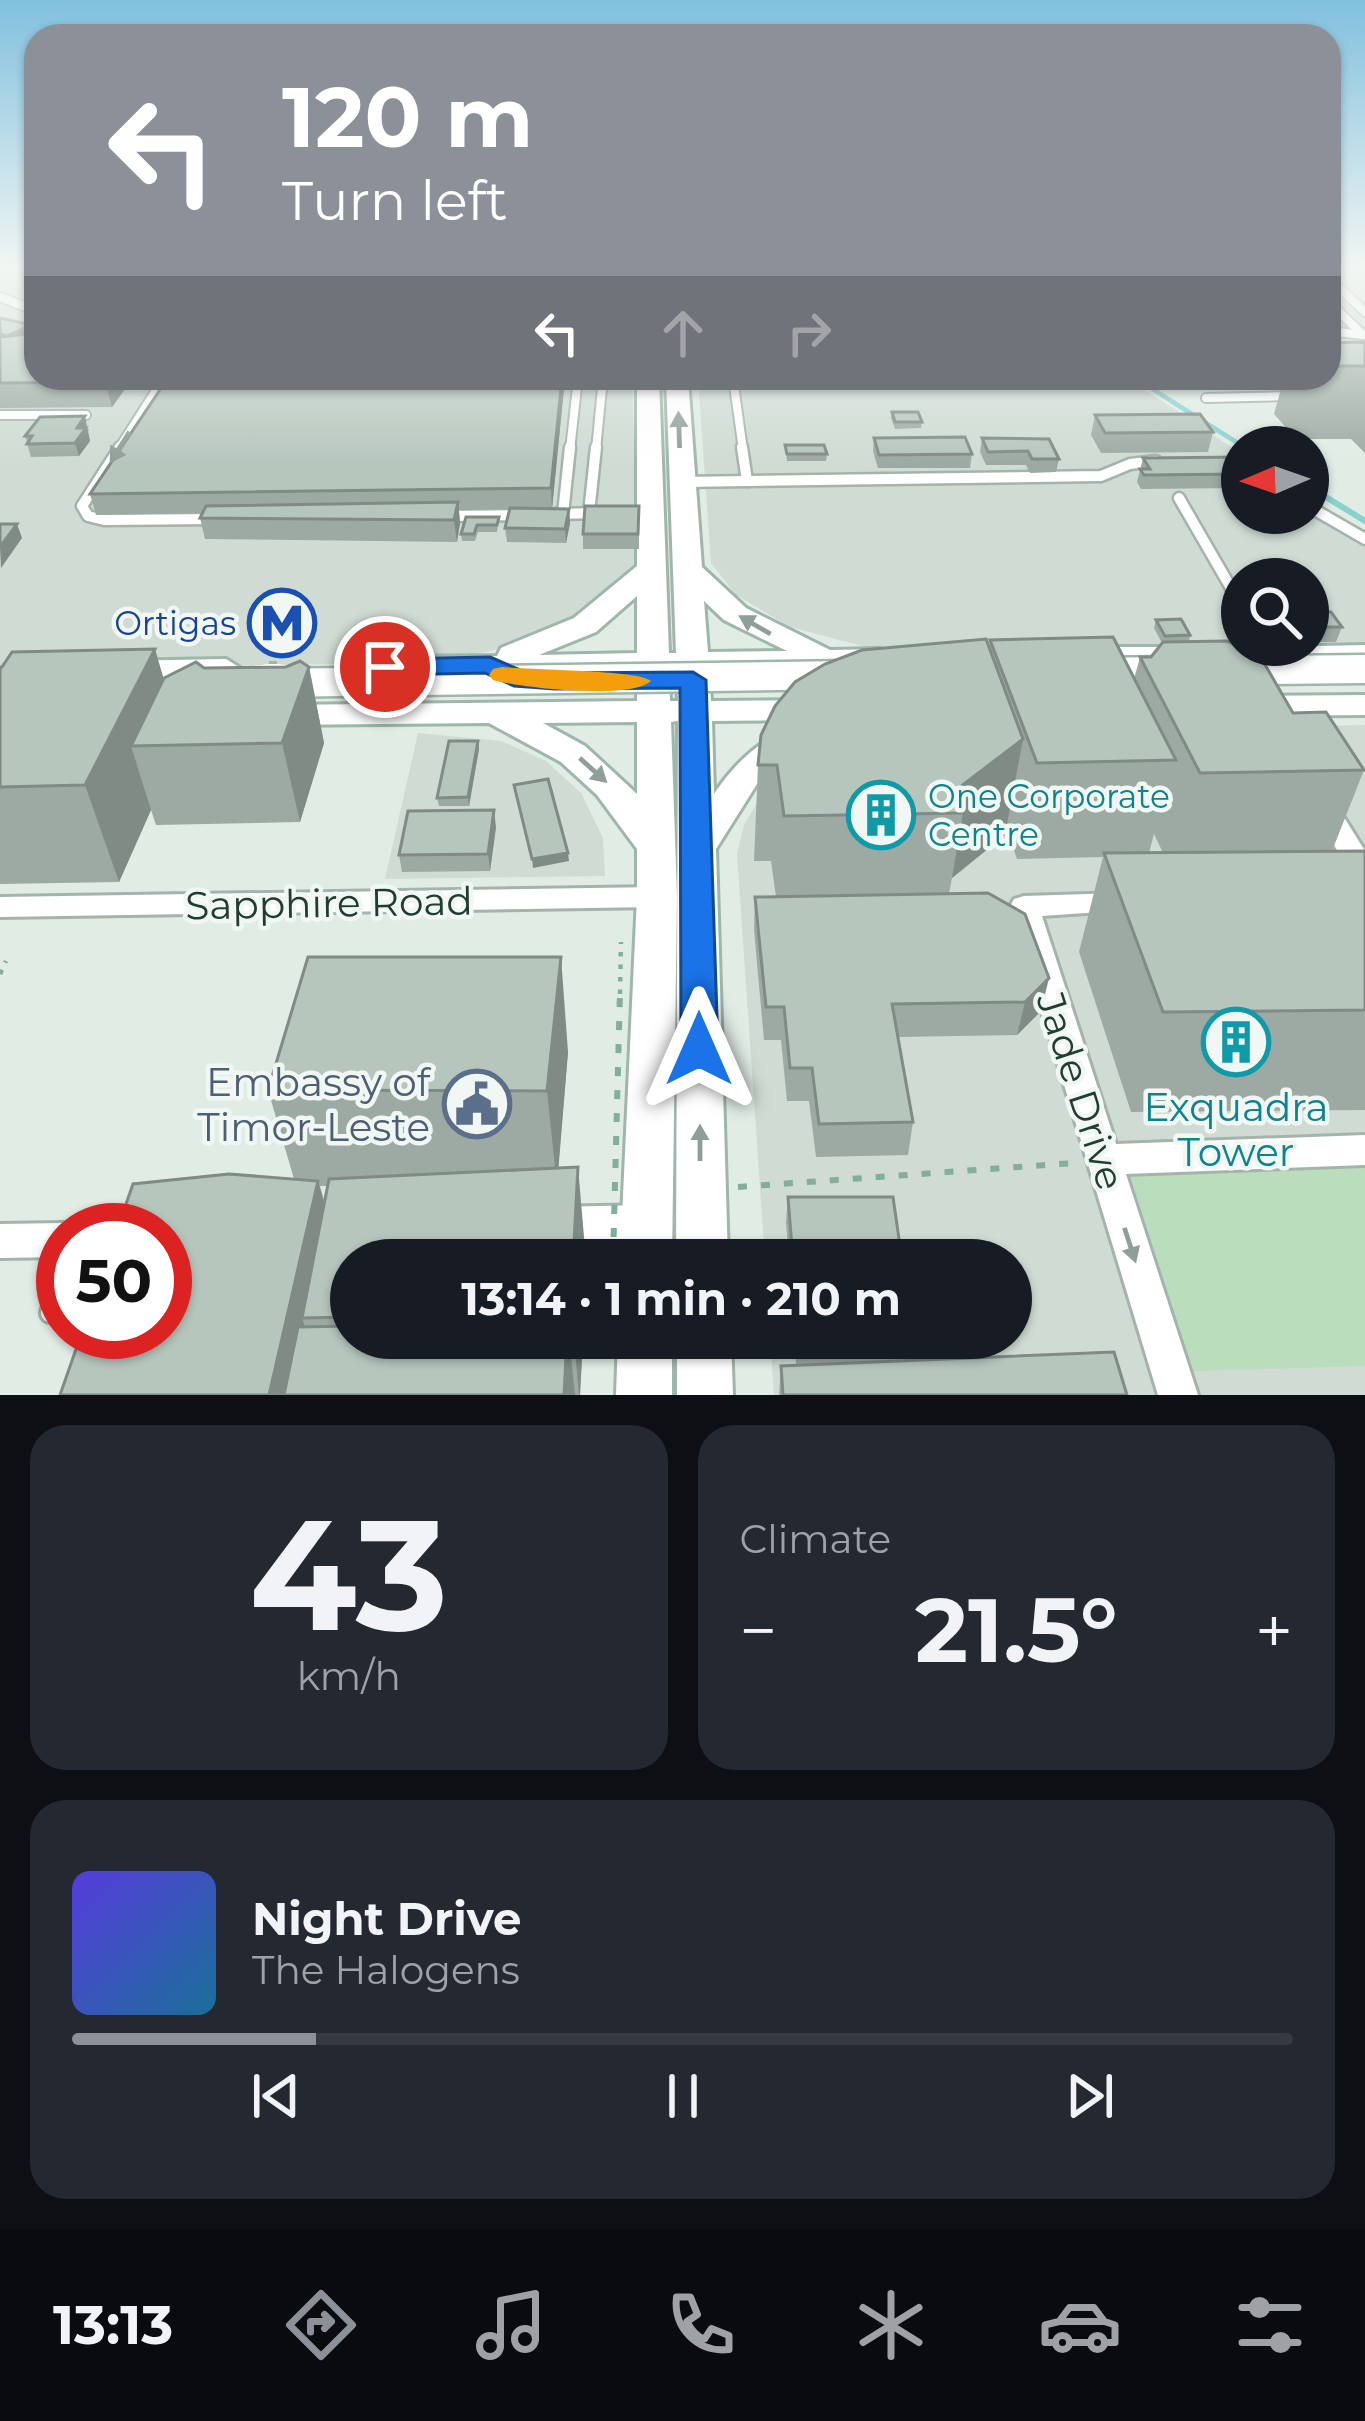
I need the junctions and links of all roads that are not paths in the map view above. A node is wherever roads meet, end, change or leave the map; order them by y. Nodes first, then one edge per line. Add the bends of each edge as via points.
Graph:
1 (156, 390) edge
2 (577, 390) edge
3 (602, 390) edge
4 (647, 390) edge
5 (677, 390) edge
6 (735, 390) edge
7 (1313, 396) dead end
8 (1206, 398) dead end
9 (86, 415) edge
10 (0, 416) edge
11 (1162, 461) edge
12 (747, 481) junction
13 (681, 482) junction
14 (1179, 498) dead end
15 (589, 513) junction
16 (615, 513) edge
17 (563, 514) junction
18 (432, 516) edge
19 (1329, 518) edge
20 (221, 519) edge
21 (1365, 539) edge
22 (684, 566) junction
23 (651, 568) junction
24 (1221, 571) edge
25 (1329, 653) edge
26 (1365, 654) edge
27 (1221, 656) edge
28 (849, 660) junction
29 (441, 666) junction
30 (1365, 669) edge
31 (1059, 674) junction
32 (673, 684) junction
33 (1365, 686) edge
34 (1365, 705) edge
35 (1210, 706) edge
36 (439, 713) junction
37 (244, 716) edge
38 (1309, 779) edge
39 (676, 849) junction
40 (1359, 889) edge
41 (657, 897) junction
42 (1154, 902) edge
43 (0, 907) edge
44 (1365, 1150) edge
45 (1103, 1160) junction
46 (507, 1226) edge
47 (627, 1239) edge
48 (646, 1239) edge
49 (701, 1239) edge
50 (36, 1240) edge
51 (0, 1241) edge
52 (645, 1359) edge
53 (704, 1359) edge
54 (644, 1395) edge
55 (705, 1395) edge
56 (1178, 1395) edge

1 -> 20 lane via 82,506 104,520
2 - 17 lane
3 - 15 lane
4 - 23 main road via 641,512
13 -> 5 main road
6 - 12 lane
7 - 8 lane
9 - 10 lane
11 - 12 lane via 1101,476
12 - 13 lane
13 - 22 main road
14 - 24 lane
15 - 16 lane
15 - 17 lane
17 - 18 lane
19 - 21 lane
28 -> 22 main road via 755,627
22 - 32 main road
23 - 29 main road via 609,609 560,638
23 - 32 main road
25 - 26 main road
27 - 31 main road
28 - 29 main road via 895,675 94,686
28 - 32 main road via 848,670 822,678
29 - 32 main road via 490,665 525,680
29 - 36 main road via 464,674 474,689 462,705
30 - 31 main road, bridge
31 - 33 main road
32 - 36 main road
32 - 39 main road
32 - 39 main road via 848,715 778,749
34 - 35 main road via 1273,718
36 - 37 main road
36 -> 39 main road via 517,725 567,747
38 - 40 street
39 - 41 main road
49 -> 39 main road
41 - 43 street, Sapphire Road
41 - 48 main road
42 - 45 street, Jade Drive via 1024,906
44 - 45 street
45 -> 56 street, Jade Drive
46 - 47 street
50 - 51 street
52 - 54 main road
53 - 55 main road

